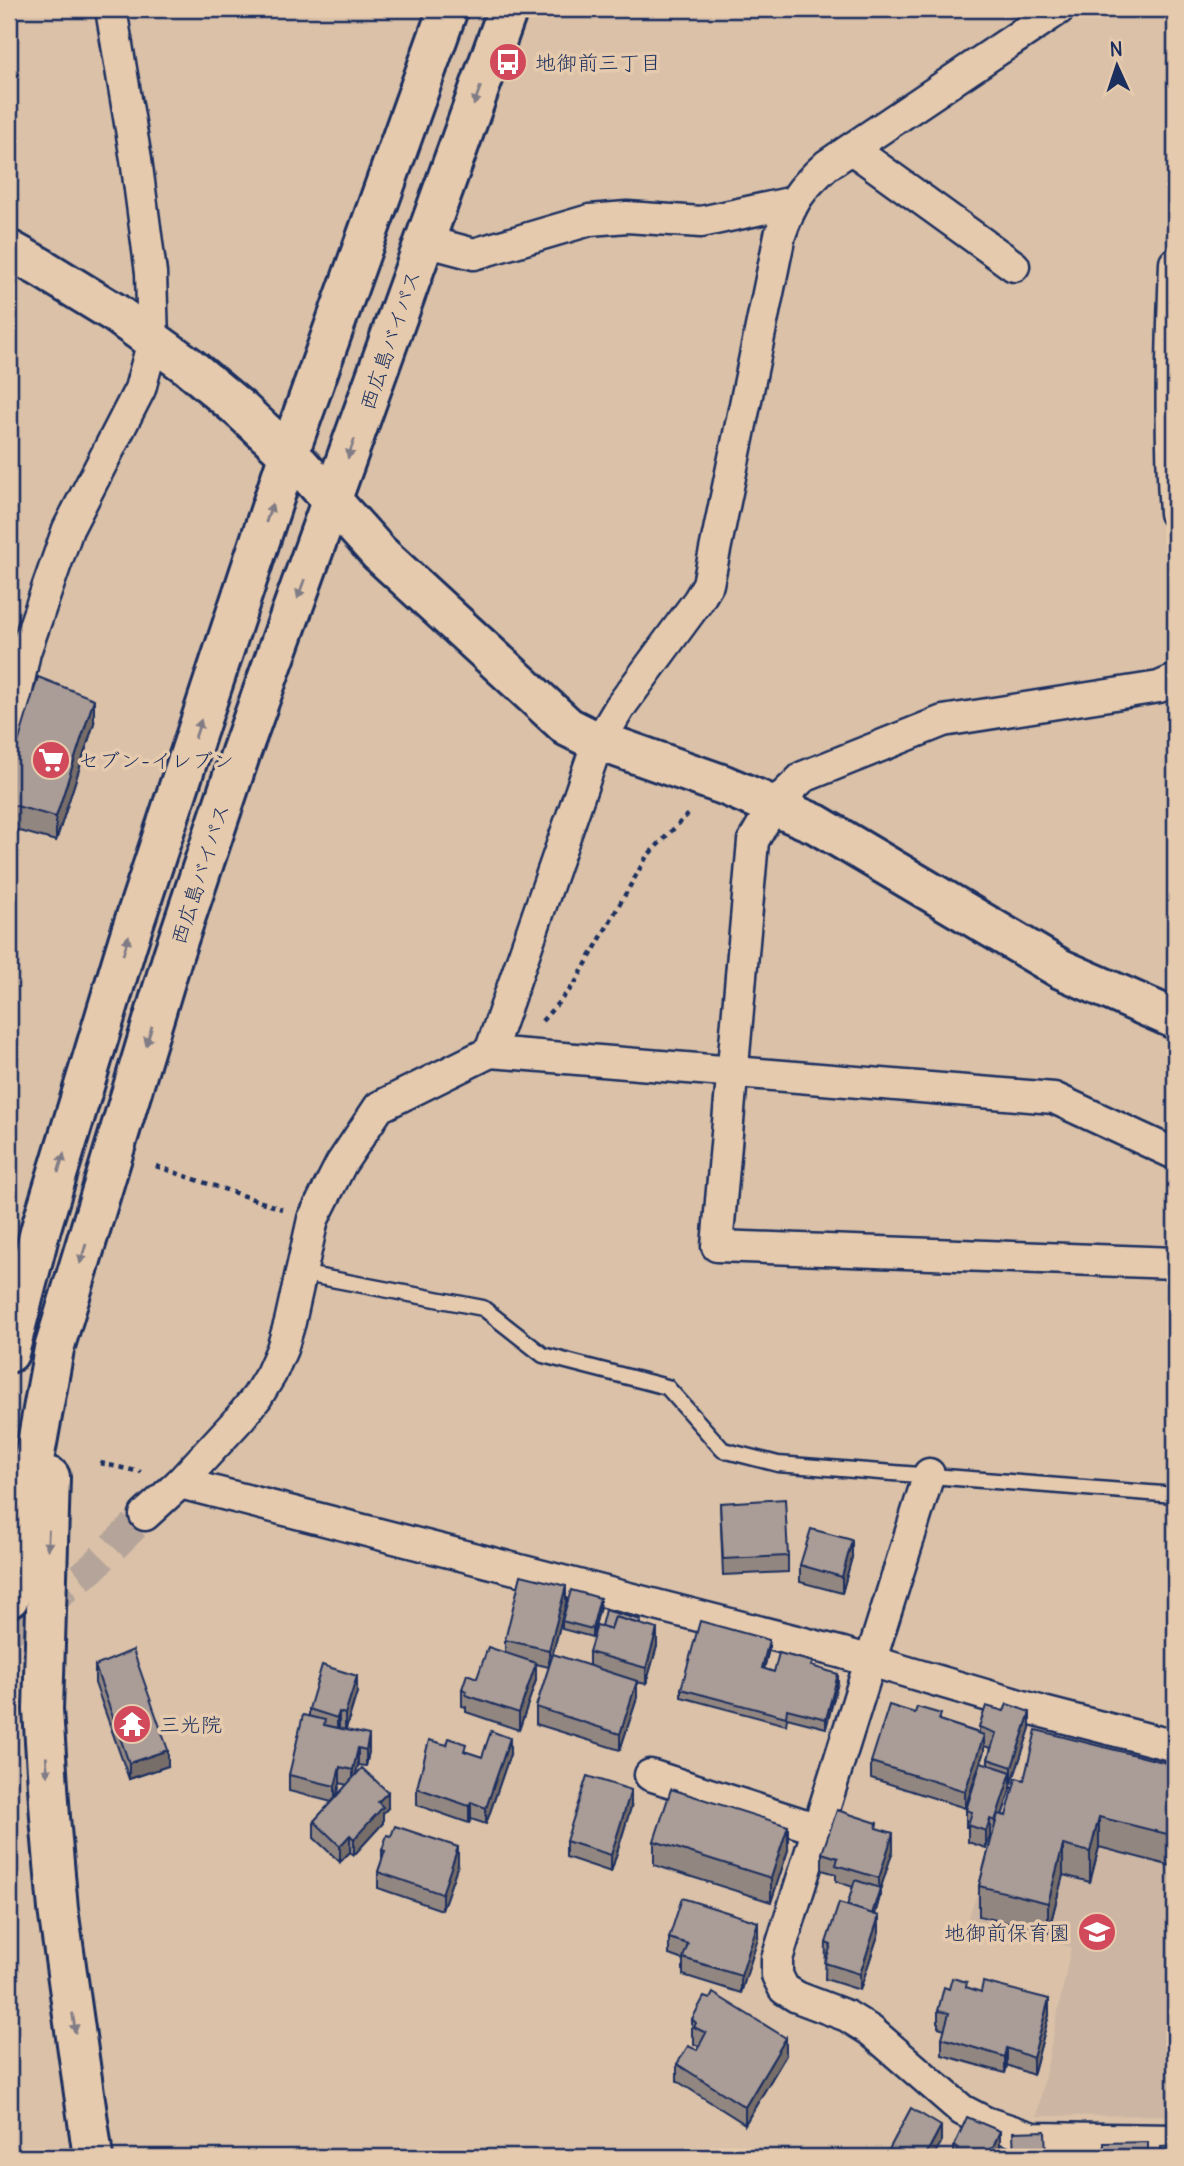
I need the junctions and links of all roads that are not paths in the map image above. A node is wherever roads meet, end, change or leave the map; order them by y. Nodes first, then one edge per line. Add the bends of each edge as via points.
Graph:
1 (111, 9) edge
2 (448, 9) edge
3 (508, 9) edge
4 (1059, 9) edge
5 (852, 149) junction
6 (794, 202) junction
7 (425, 242) junction
8 (9, 250) edge
9 (1175, 263) edge
10 (1014, 266) dead end
11 (152, 341) junction
12 (289, 453) junction
13 (332, 502) junction
14 (1175, 513) edge
15 (1175, 680) edge
16 (9, 729) edge
17 (600, 741) junction
18 (774, 805) junction
19 (1175, 1019) edge
20 (489, 1052) junction
21 (731, 1071) junction
22 (1175, 1154) edge
23 (41, 1228) junction
24 (1175, 1263) edge
25 (300, 1273) junction
26 (9, 1322) edge
27 (54, 1349) junction
28 (9, 1353) edge
29 (929, 1474) junction
30 (180, 1483) junction
31 (1175, 1495) edge
32 (145, 1515) tunnel mouth
33 (9, 1598) edge
34 (870, 1661) junction
35 (1175, 1746) edge
36 (650, 1775) dead end
37 (818, 1829) junction
38 (1175, 2140) edge
39 (93, 2157) edge

1 - 11 street via 151,272
2 - 12 main road
3 -> 7 main road, 西広島バイパス
4 - 5 street
5 - 6 street via 806,184
5 - 10 street
6 - 7 street via 701,222 627,217 590,220 474,254
6 - 17 street via 780,235 708,584
7 -> 13 main road, 西広島バイパス
8 - 11 main road
9 - 14 street
11 - 12 main road via 235,404
11 - 16 street via 140,389 68,529 25,652
12 - 13 main road
23 -> 12 main road via 128,941
13 - 17 main road via 379,553 560,720
13 -> 27 main road, 西広島バイパス via 173,955
15 - 18 street via 1159,687 943,721 803,777
17 - 18 main road
17 - 20 street
18 - 19 main road via 868,853 1061,969
18 - 21 street via 753,841
20 - 21 street
20 - 25 street via 379,1107 341,1164 313,1220
21 - 22 street via 1054,1098
21 - 24 street via 717,1246
23 - 26 main road
23 - 28 main road
25 - 29 lane via 484,1308 543,1355 667,1387 723,1450 778,1464
25 - 30 street via 282,1349 271,1374 240,1418
27 - 33 main road, 西広島バイパス
27 -> 39 main road via 43,1710 58,1909
29 - 31 lane
29 - 34 street
30 - 32 street
30 - 34 street
34 - 35 street
34 - 37 street
36 - 37 street
37 - 38 street via 777,1959 783,1989 872,2031 962,2110 996,2127 1033,2138

